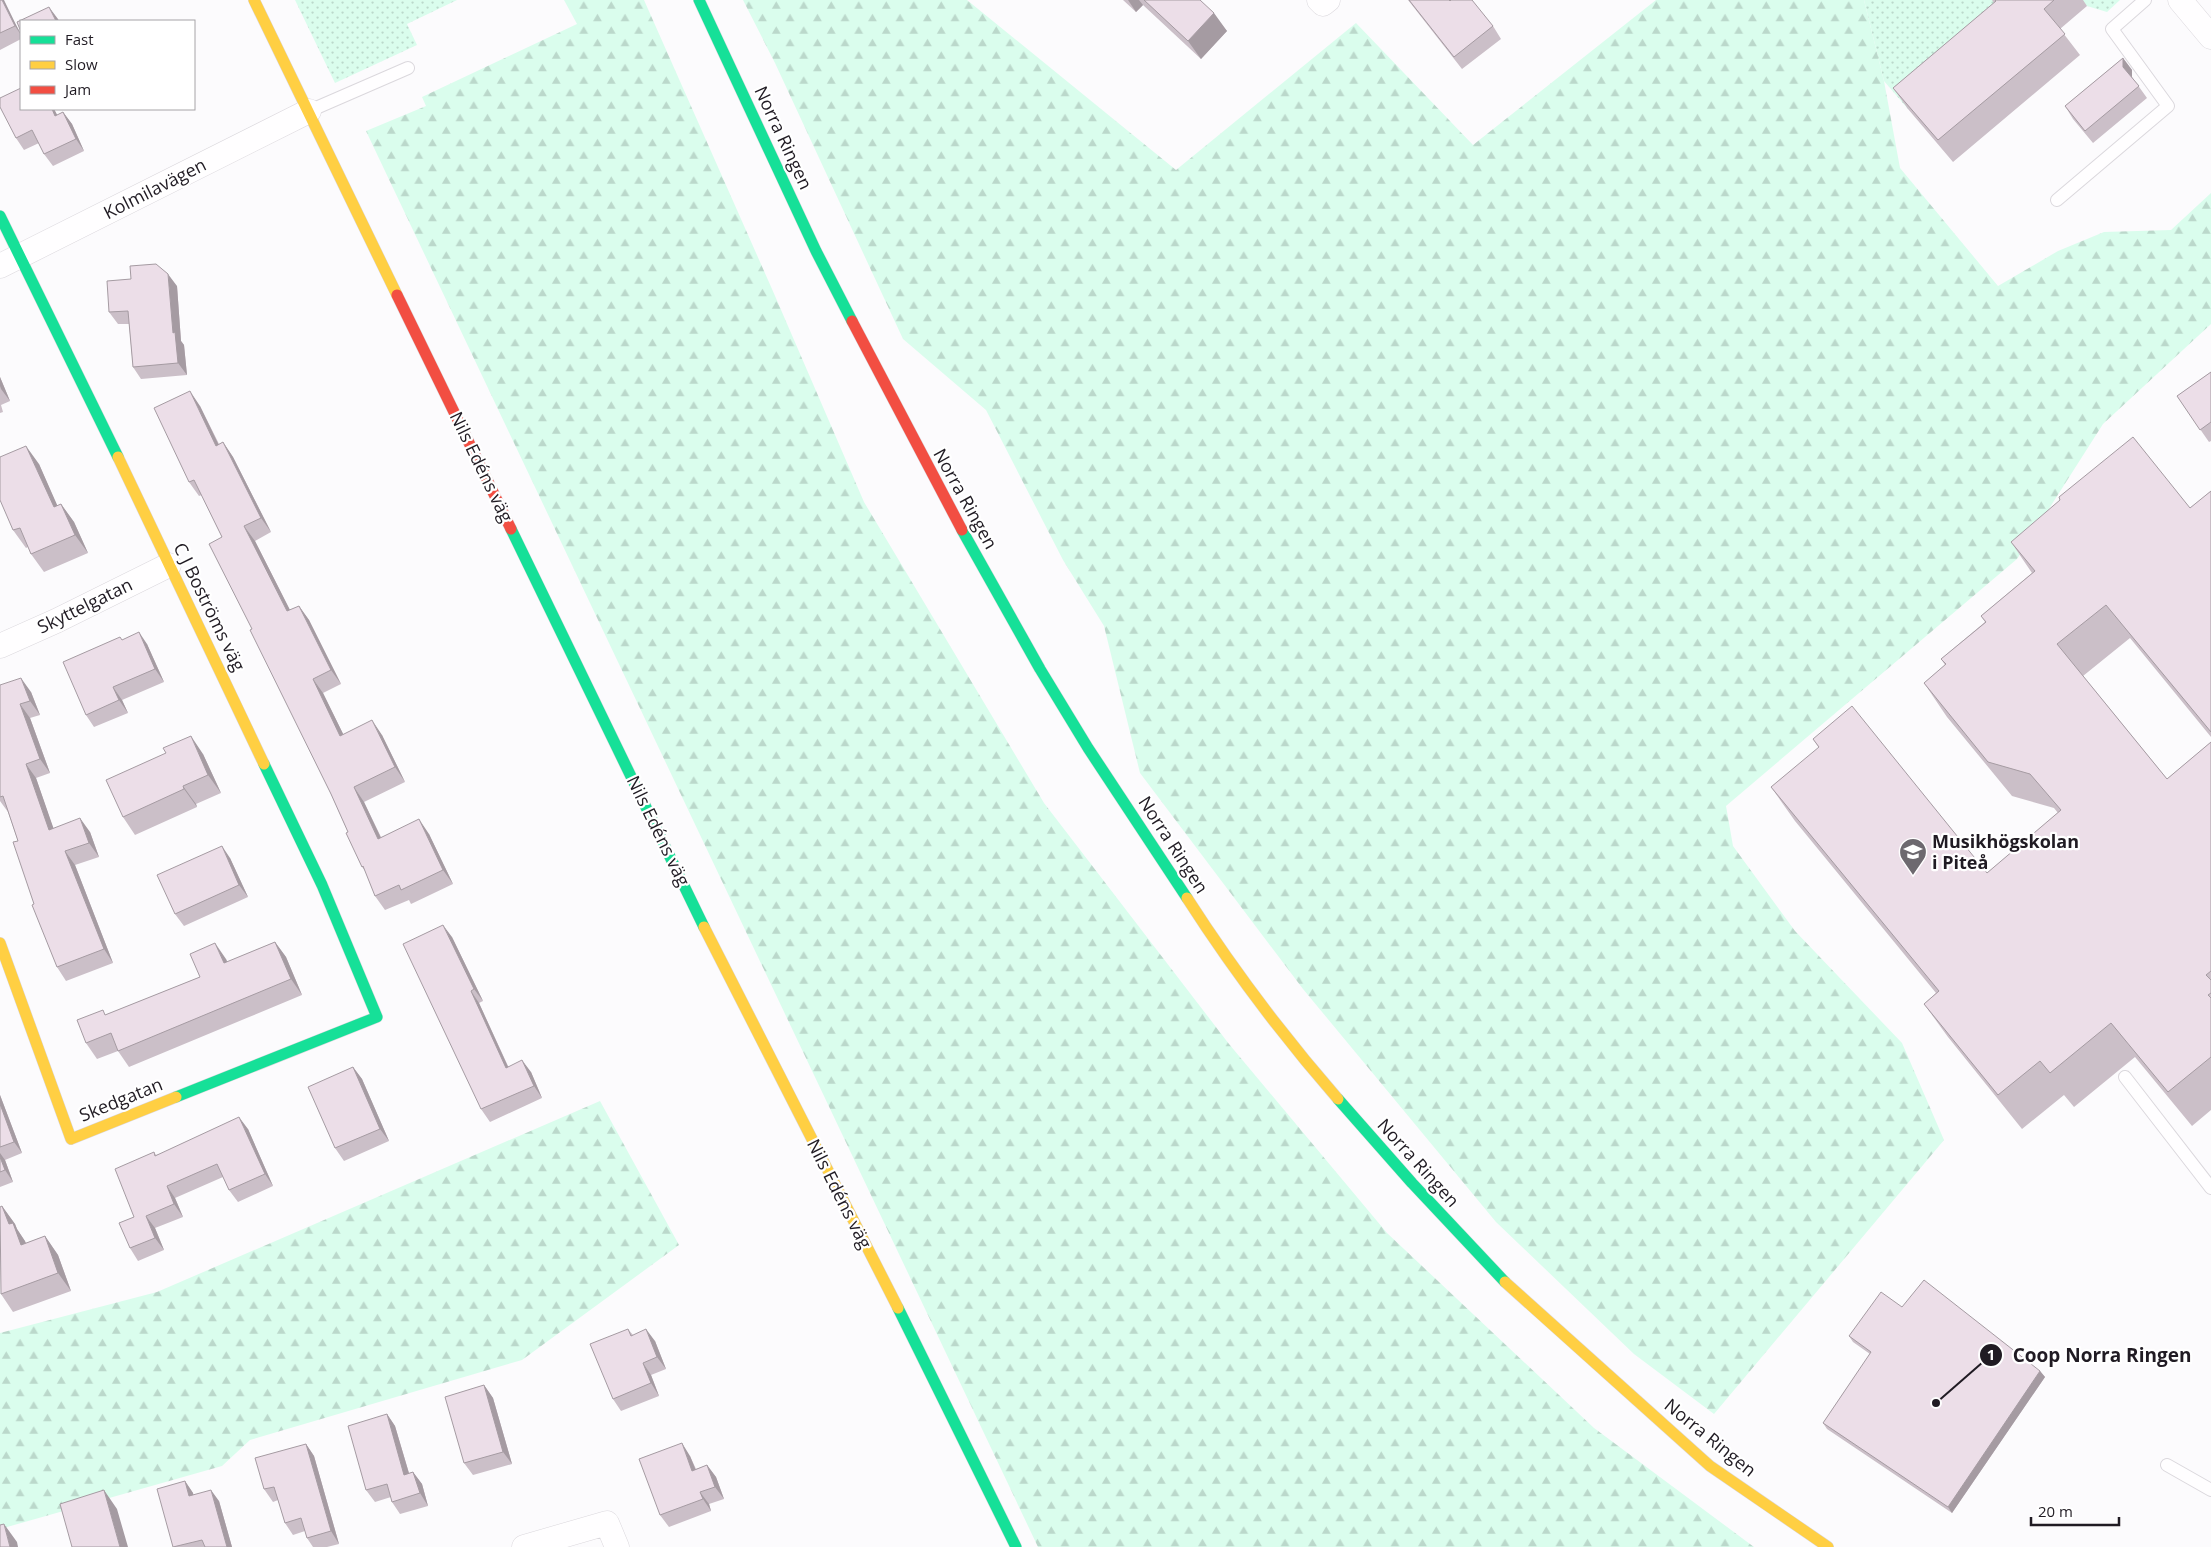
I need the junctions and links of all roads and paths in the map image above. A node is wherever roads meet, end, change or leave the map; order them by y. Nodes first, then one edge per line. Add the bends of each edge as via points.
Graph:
1 (254, 0) edge
2 (699, 0) edge
3 (2145, 0) edge
4 (2180, 0) edge
5 (2211, 37) edge
6 (408, 68) dead end
7 (309, 111) junction
8 (2058, 200) dead end
9 (0, 216) edge
10 (10, 262) edge
11 (170, 565) junction
12 (0, 646) edge
13 (0, 944) edge
14 (376, 1017) joint
15 (2125, 1077) edge
16 (2211, 1188) edge
17 (2167, 1464) dead end
18 (2211, 1490) edge
19 (524, 1547) edge
20 (617, 1547) edge
21 (1016, 1547) edge
22 (1828, 1547) edge

1 - 7 street, Nils Edéns väg
2 - 22 street, Norra Ringen via 816,251 937,486 1088,748 1212,937 1306,1061 1496,1274 1710,1466
3 - 8 lane via 2112,29 2168,106
4 - 5 street
6 - 7 lane
7 - 10 street, Kolmilavägen
7 - 21 street, Nils Edéns väg via 712,942
9 - 10 street, C J Boströms väg
10 - 11 street, C J Boströms väg
11 - 12 street, Skyttelgatan
11 - 14 street, C J Boströms väg via 322,885
13 - 14 street, Skedgatan via 71,1139
15 - 16 lane
17 - 18 lane
19 - 20 street via 608,1523

